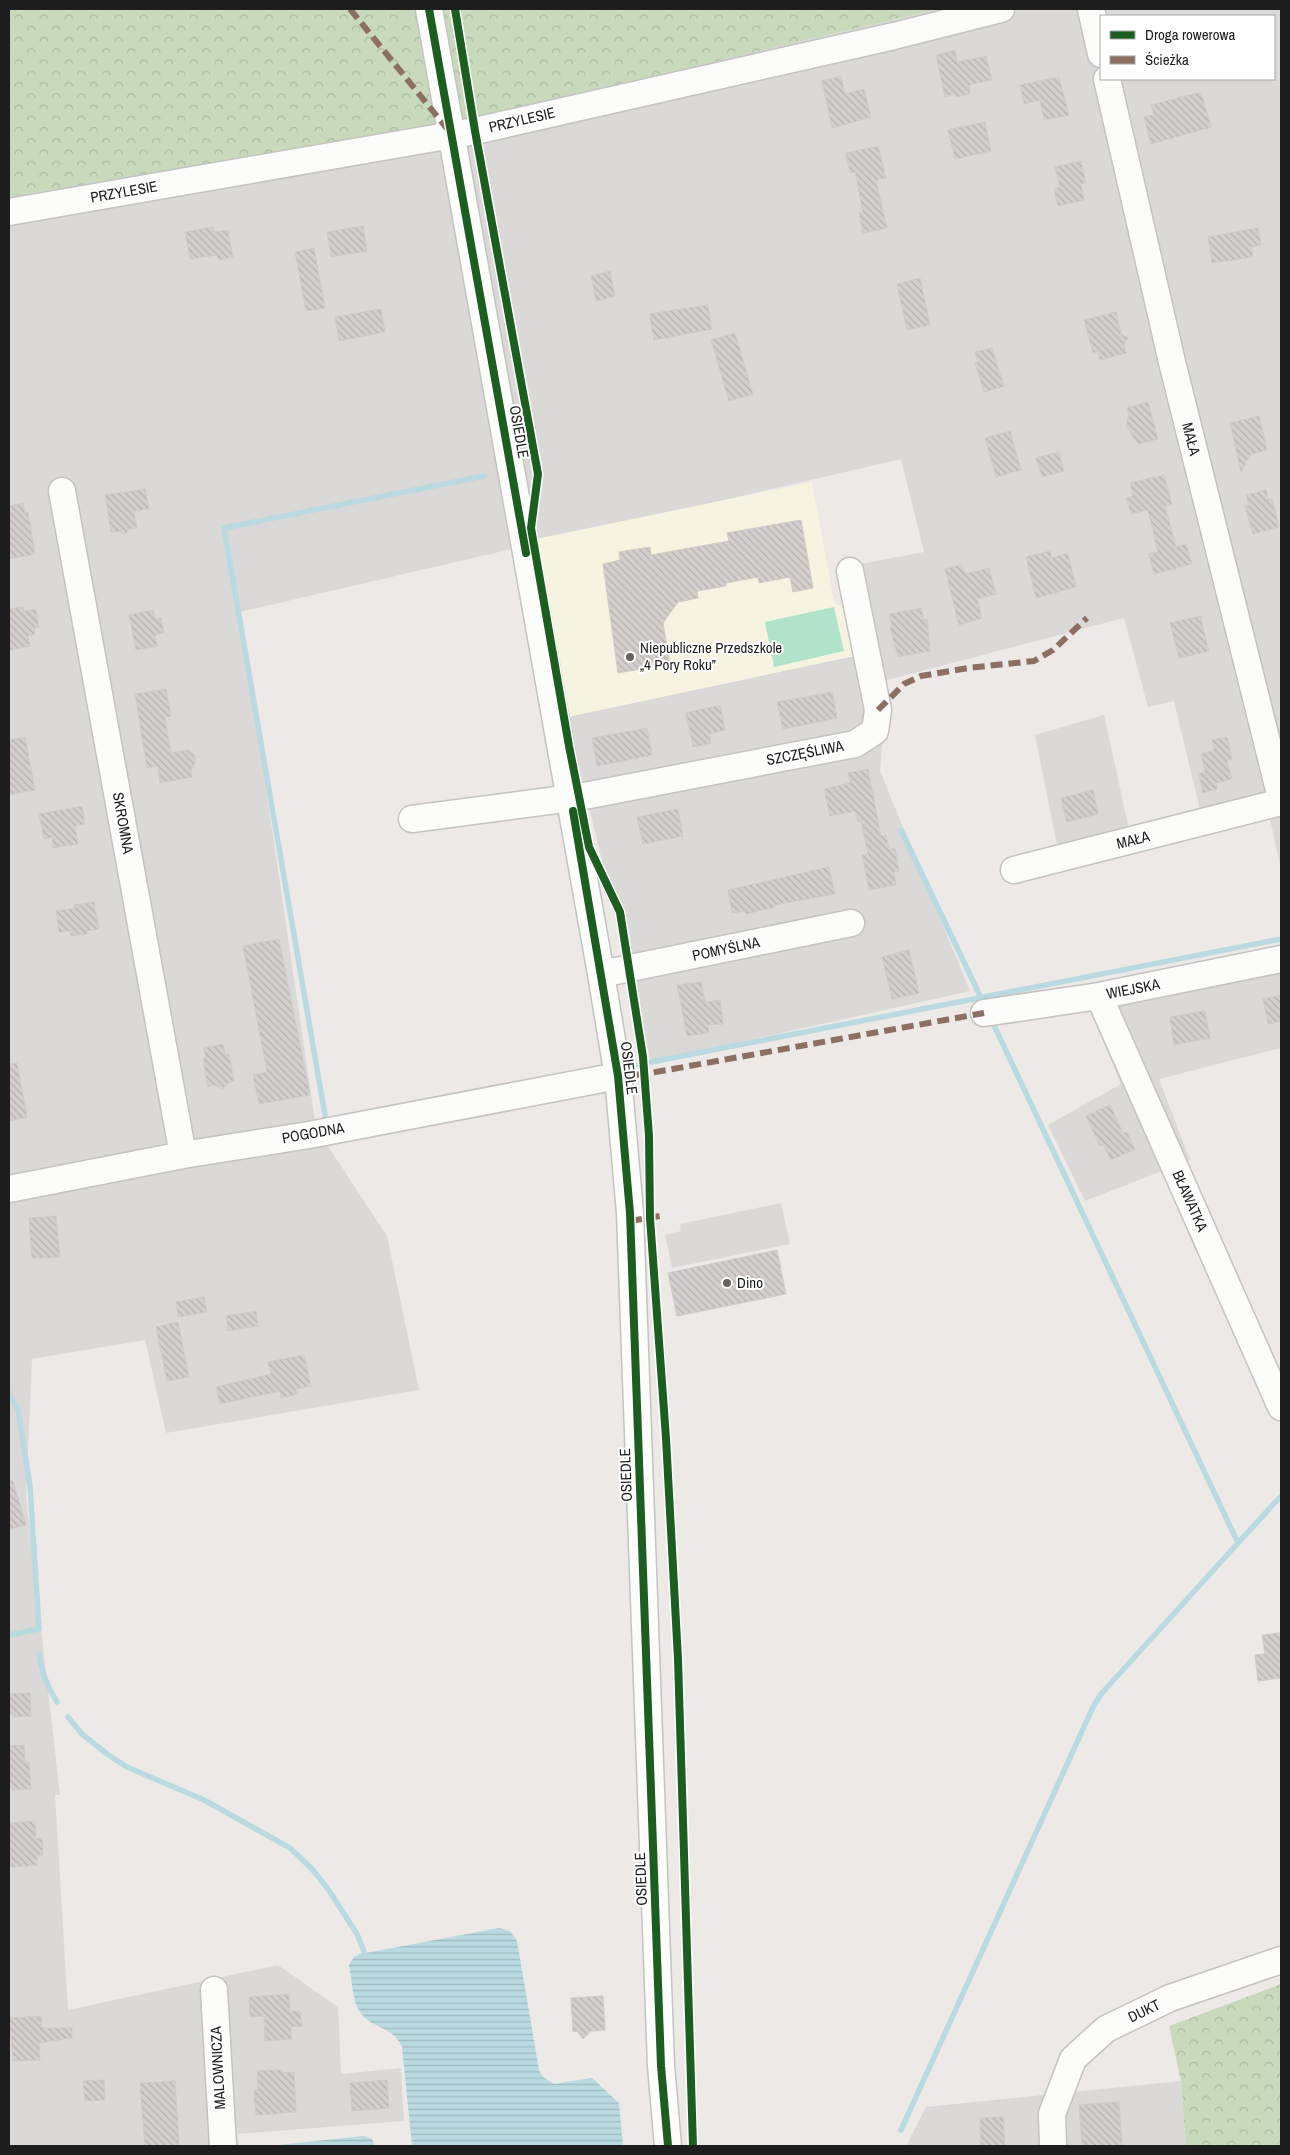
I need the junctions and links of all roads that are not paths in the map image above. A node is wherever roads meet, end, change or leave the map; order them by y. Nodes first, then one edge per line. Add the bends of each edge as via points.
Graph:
1 (429, 9) edge
2 (1001, 9) edge
3 (1091, 9) edge
4 (1100, 50) edge
5 (1107, 80) edge
6 (452, 135) junction
7 (9, 212) edge
8 (62, 491) dead end
9 (850, 571) dead end
10 (571, 798) junction
11 (1281, 798) edge
12 (1281, 802) edge
13 (412, 819) dead end
14 (1014, 870) dead end
15 (850, 923) dead end
16 (1281, 959) edge
17 (601, 974) junction
18 (1099, 996) junction
19 (984, 1013) dead end
20 (618, 1076) junction
21 (183, 1155) junction
22 (9, 1189) edge
23 (1281, 1407) edge
24 (1281, 1960) edge
25 (214, 1990) dead end
26 (223, 2146) edge
27 (668, 2146) edge
28 (1053, 2146) edge

1 - 6 street, OSIEDLE
2 - 6 street, PRZYLESIE
3 - 4 street
5 - 11 street, MAŁA via 1172,362
6 - 7 street, PRZYLESIE
6 - 10 street, OSIEDLE
8 - 21 street, SKROMNA
9 - 10 street, SZCZĘŚLIWA via 878,710 875,731 855,744
10 - 13 street, SZCZĘŚLIWA
10 - 17 street, OSIEDLE
12 - 14 street, MAŁA
15 - 17 street, POMYŚLNA
16 - 18 street, WIEJSKA
17 - 20 street, OSIEDLE
18 - 19 street, WIEJSKA
18 - 23 street, BŁAWATKA
20 - 21 street, POGODNA via 309,1135
20 - 27 street, OSIEDLE via 630,1213 661,2066
21 - 22 street, POGODNA
24 - 28 street, DUKT via 1170,1998 1106,2029 1073,2059 1052,2114
25 - 26 street, MALOWNICZA

